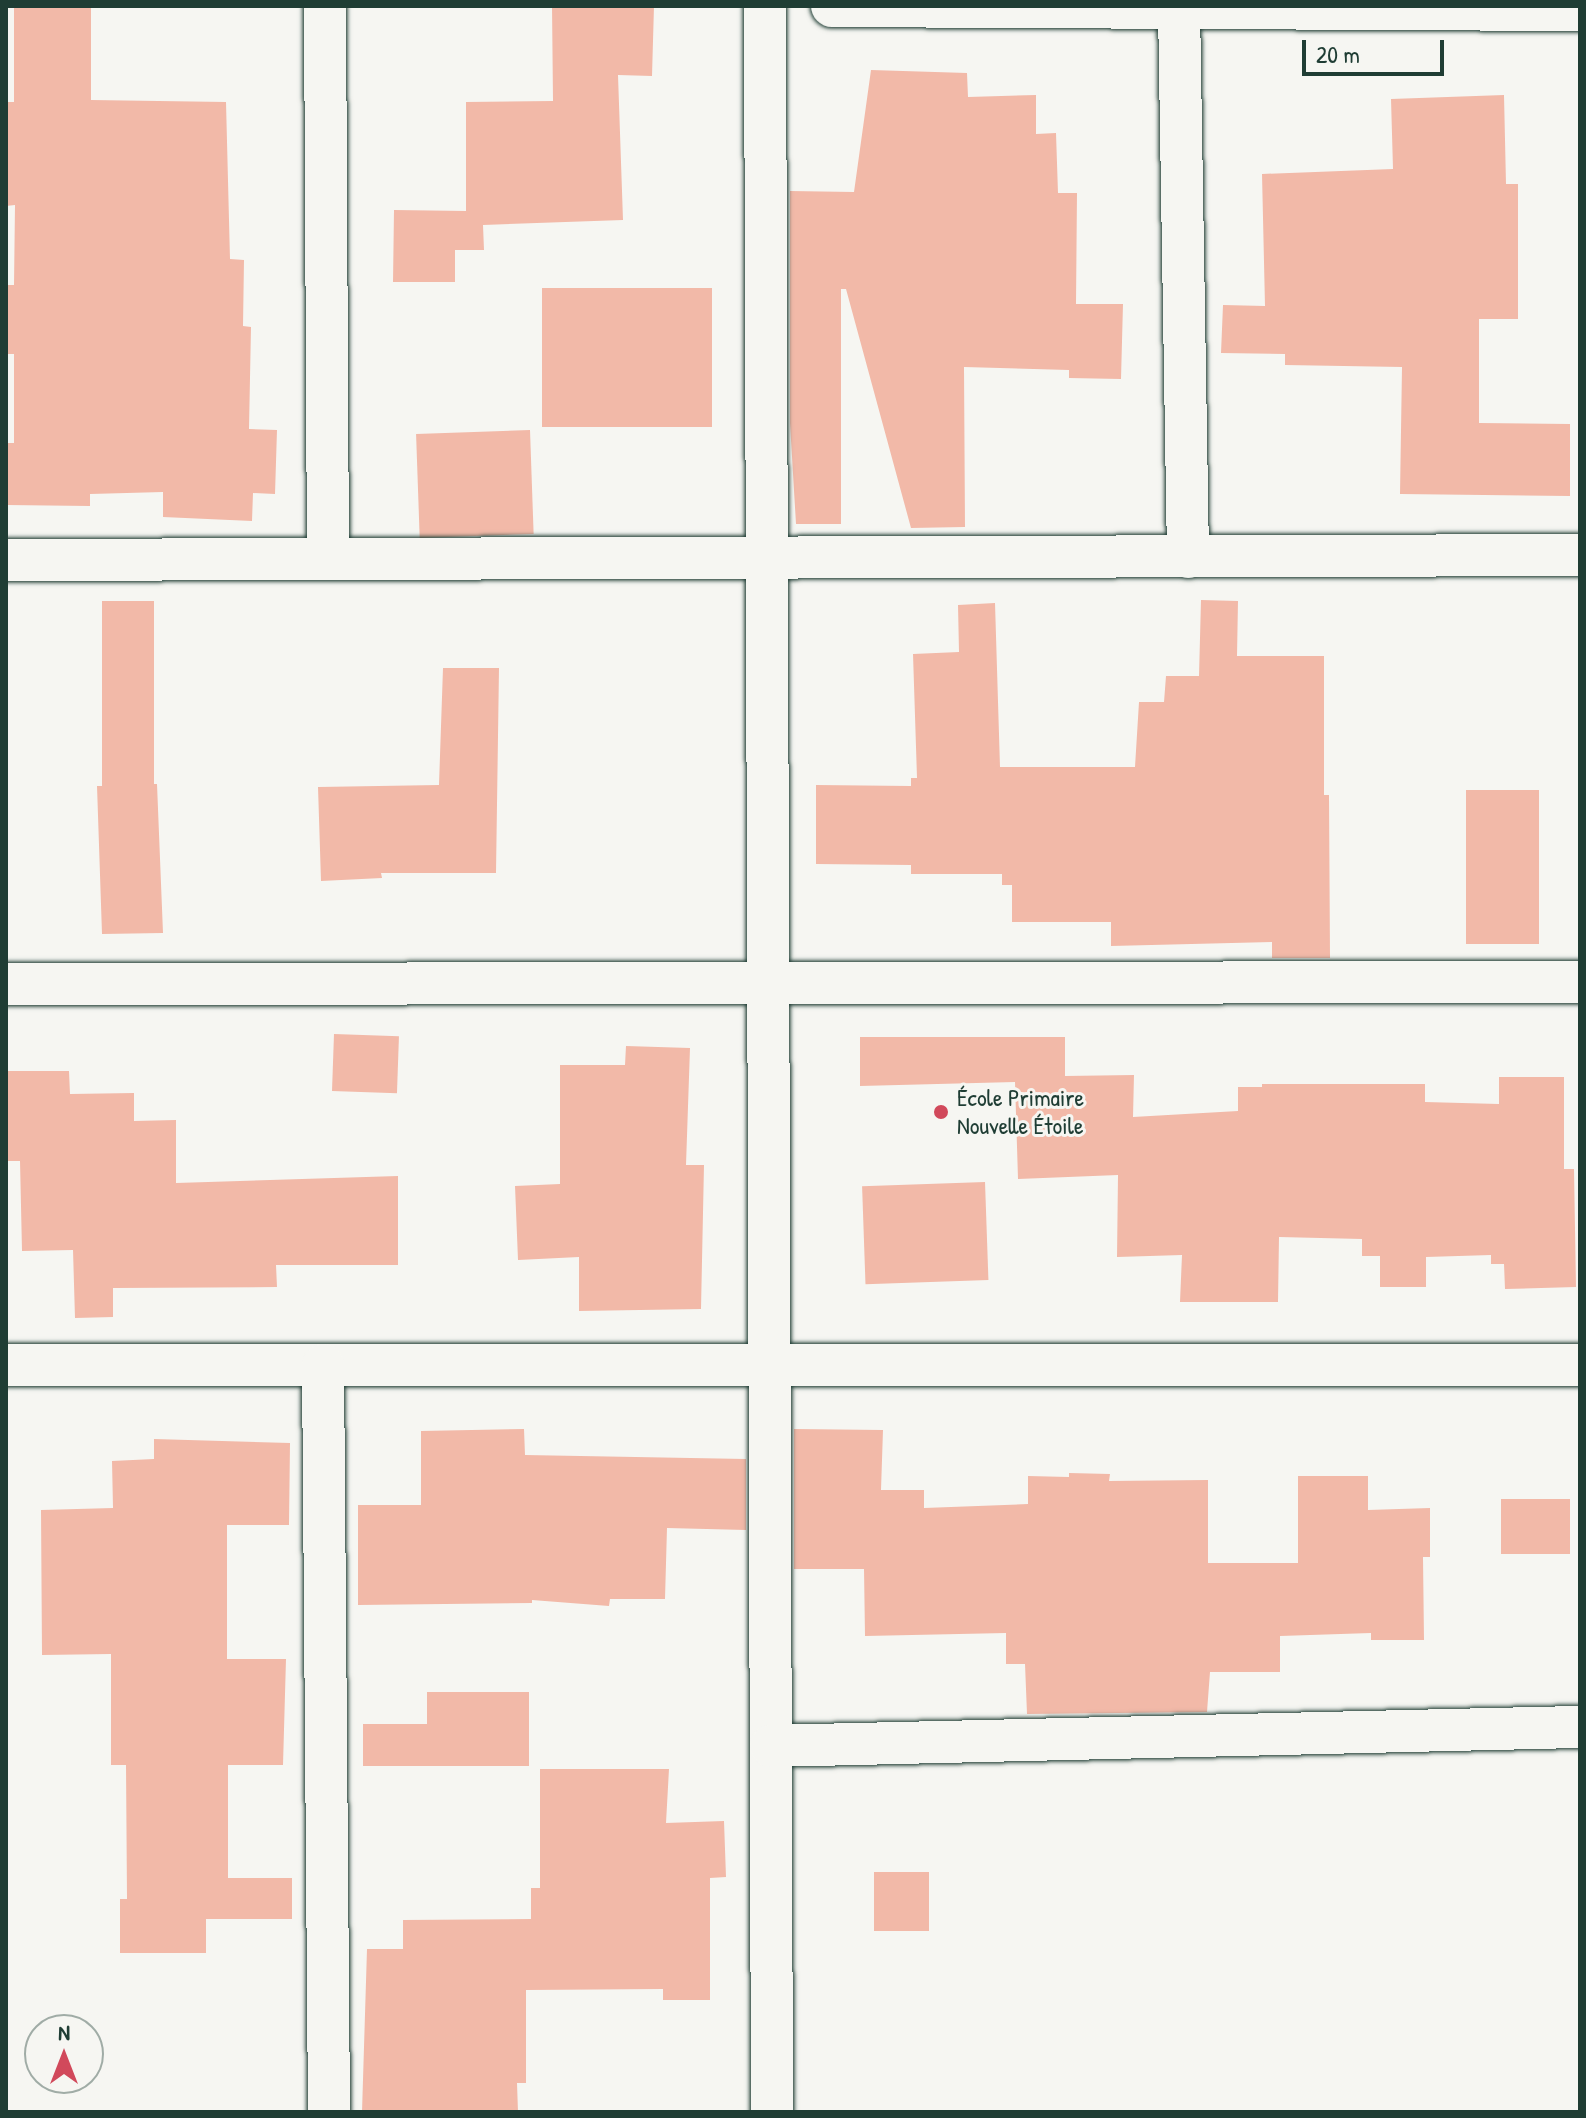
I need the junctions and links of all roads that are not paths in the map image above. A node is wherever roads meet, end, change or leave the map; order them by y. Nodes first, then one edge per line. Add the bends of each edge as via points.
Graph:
1 (325, 6) edge
2 (765, 6) edge
3 (832, 6) edge
4 (1179, 7) edge
5 (1580, 10) edge
6 (1580, 555) edge
7 (767, 557) junction
8 (1188, 557) junction
9 (328, 559) junction
10 (6, 560) edge
11 (1580, 982) edge
12 (768, 983) junction
13 (6, 984) edge
14 (6, 1365) edge
15 (323, 1365) junction
16 (769, 1365) junction
17 (1580, 1365) edge
18 (1580, 1727) edge
19 (771, 1746) junction
20 (329, 2112) edge
21 (772, 2112) edge

1 - 9 street
2 - 7 street
3 - 4 street
4 - 5 street
4 - 8 street
6 - 8 street
7 - 8 street
7 - 9 street
7 - 12 street
9 - 10 street
11 - 12 street
12 - 13 street
12 - 16 street
14 - 15 street
15 - 16 street
15 - 20 street
16 - 17 street
16 - 19 street
18 - 19 street
19 - 21 street

